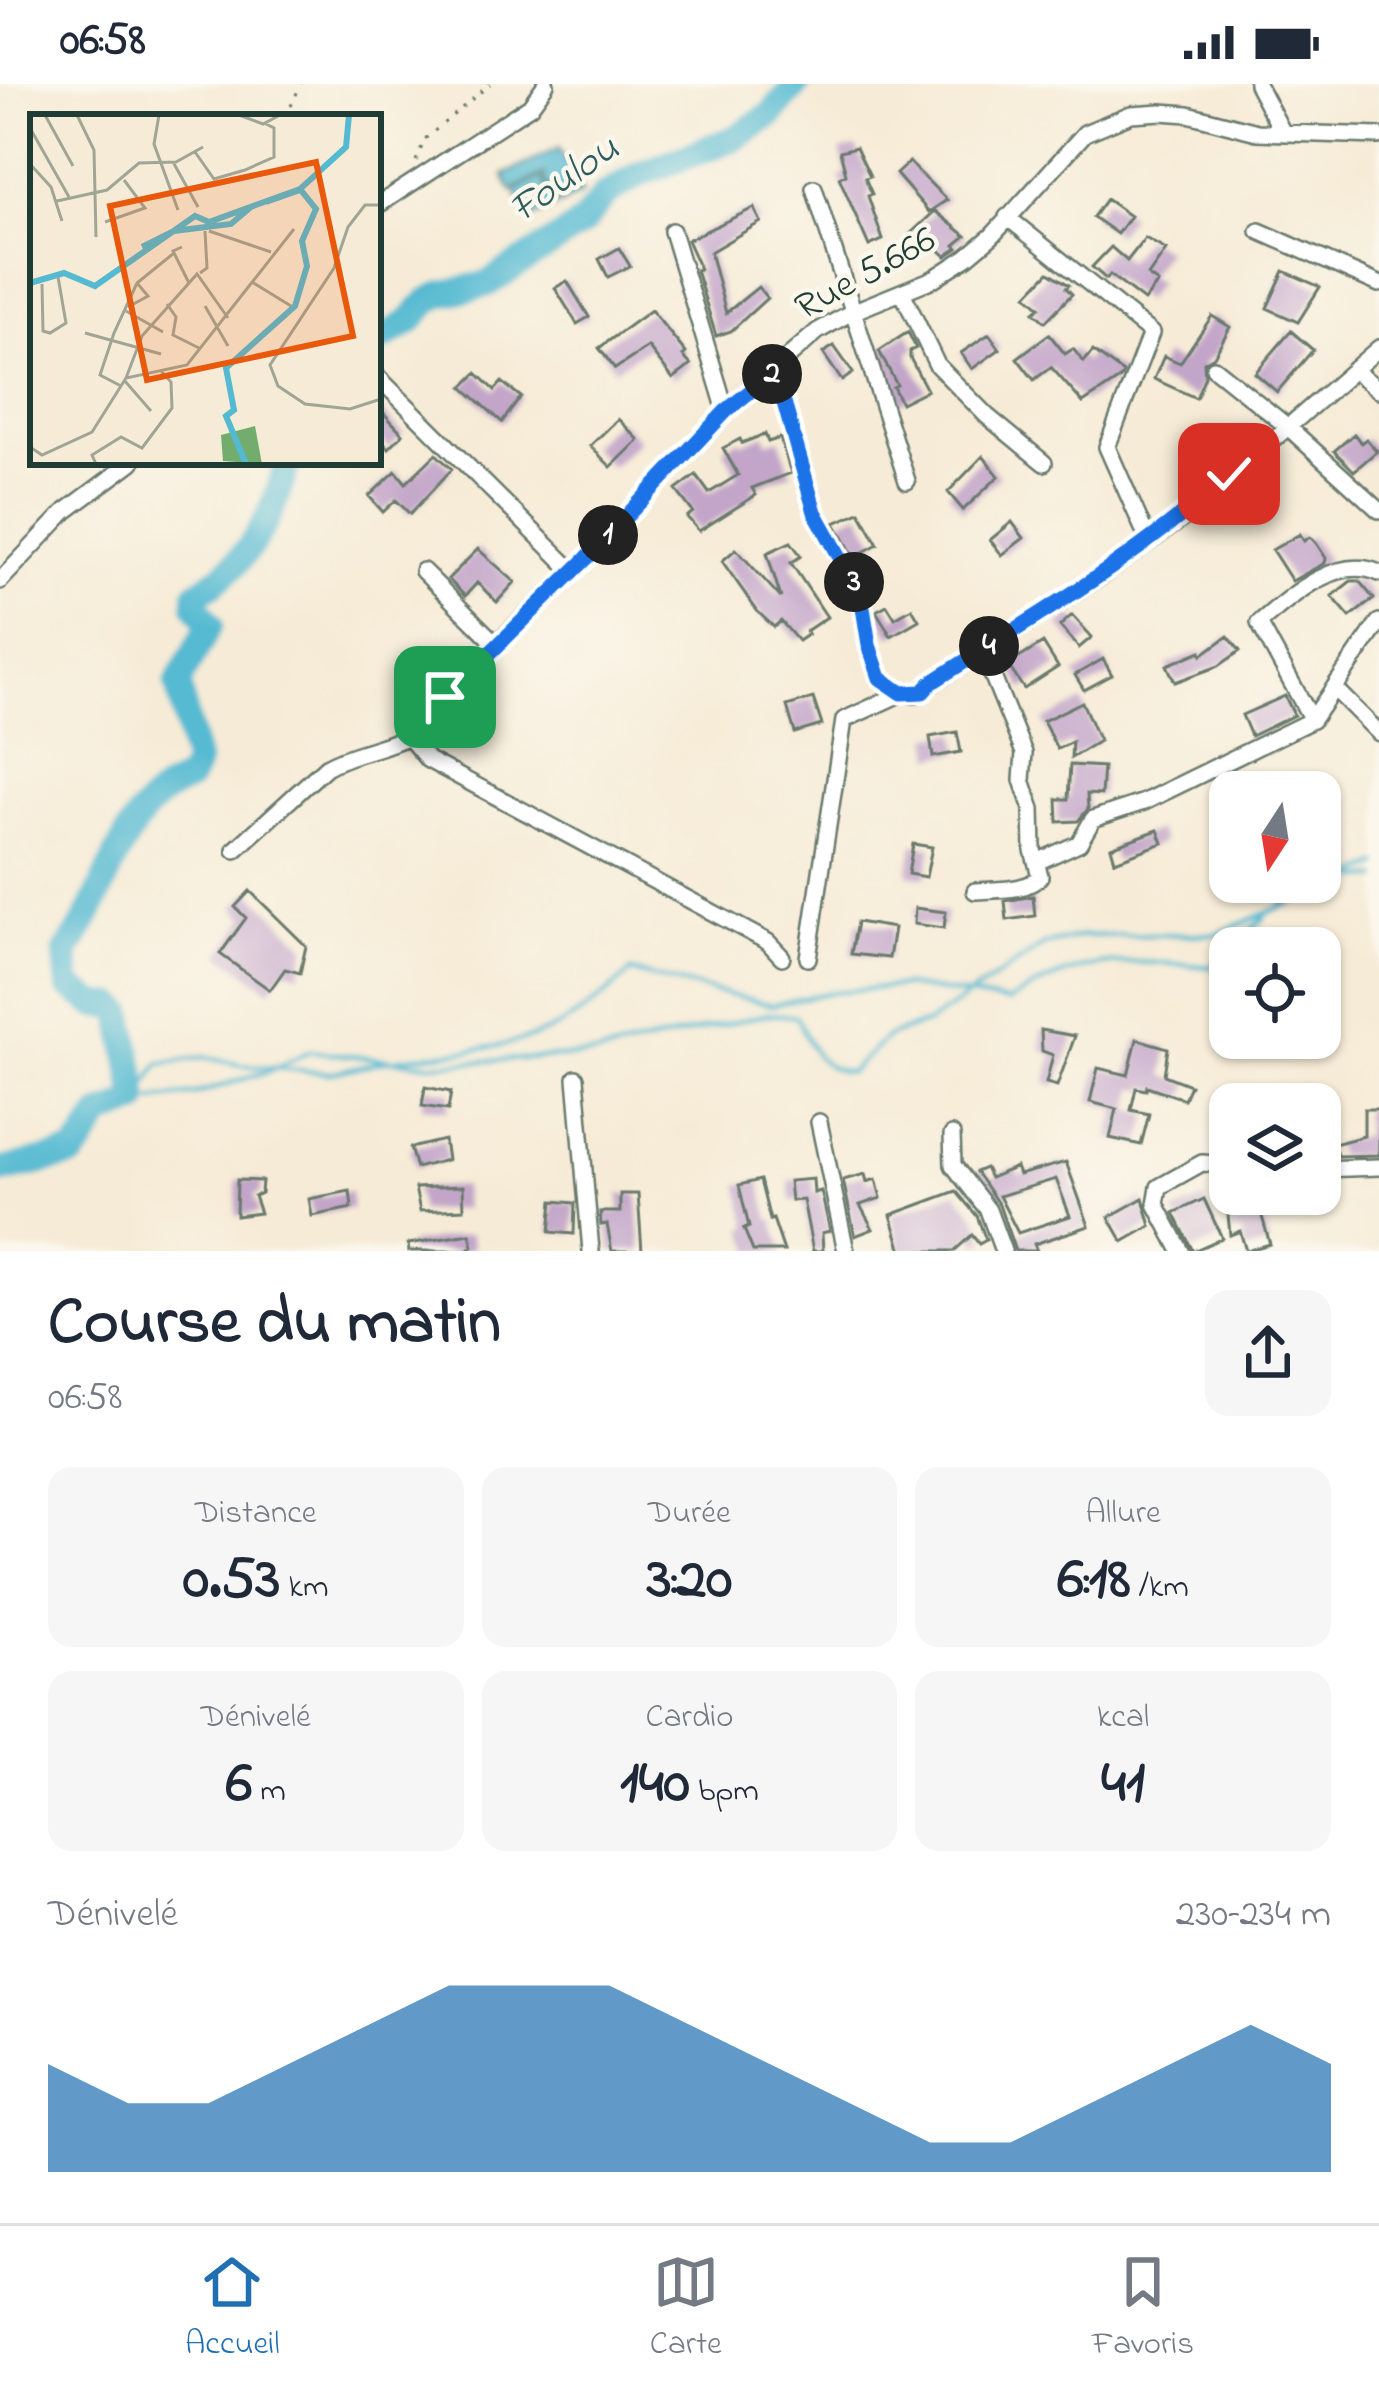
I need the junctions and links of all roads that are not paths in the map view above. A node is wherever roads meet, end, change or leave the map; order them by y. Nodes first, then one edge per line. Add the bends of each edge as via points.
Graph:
1 (546, 84) edge
2 (1257, 84) edge
3 (1283, 133) junction
4 (1379, 136) edge
5 (814, 188) dead end
6 (381, 203) edge
7 (1007, 217) junction
8 (672, 231) dead end
9 (1259, 231) dead end
10 (1379, 284) edge
11 (902, 292) junction
12 (852, 312) junction
13 (1379, 348) edge
14 (1214, 368) dead end
15 (775, 371) junction
16 (1355, 371) junction
17 (381, 380) edge
18 (1379, 390) edge
19 (726, 411) junction
20 (1288, 427) junction
21 (1044, 464) dead end
22 (128, 465) edge
23 (907, 481) dead end
24 (1379, 510) edge
25 (1149, 542) junction
26 (423, 571) dead end
27 (573, 571) junction
28 (1379, 573) edge
29 (0, 581) edge
30 (1379, 622) edge
31 (496, 644) junction
32 (982, 650) junction
33 (1335, 689) junction
34 (902, 693) junction
35 (1312, 720) junction
36 (1379, 733) edge
37 (408, 736) junction
38 (235, 850) dead end
39 (1036, 862) junction
40 (975, 891) dead end
41 (782, 957) dead end
42 (808, 958) dead end
43 (575, 1078) dead end
44 (819, 1122) dead end
45 (952, 1135) dead end
46 (1209, 1164) edge
47 (1379, 1167) edge
48 (1341, 1168) edge
49 (591, 1251) edge
50 (845, 1251) edge
51 (1003, 1251) edge
52 (1181, 1251) edge

1 - 6 street via 530,106
2 - 3 street
3 - 4 street, Rue 5.666
3 - 7 street, Rue 5.666 via 1188,114 1131,114 1084,133
5 - 12 street
7 - 11 street, Rue 5.666 via 967,257
7 - 25 street via 1151,334 1107,447
8 - 19 street
9 - 10 street
11 - 12 street, Rue 5.666
11 - 21 street via 937,364
12 - 15 street, Rue 5.666
12 - 23 street
13 - 16 street
14 - 20 street
15 - 19 street, Rue 5.666
15 - 34 street via 815,512 861,595 880,678
16 - 18 street
16 - 20 street
17 - 27 street
19 - 27 street, Rue 5.666
20 - 24 street
20 - 25 street
22 - 29 street via 66,511
25 - 32 street
26 - 31 street
27 - 31 street, Rue 5.666
28 - 35 street via 1365,567 1333,574 1259,623
30 - 33 street
31 - 37 street, Rue 5.666
32 - 34 street via 923,692
32 - 39 street via 1024,753
33 - 35 street
33 - 36 street
34 - 42 street via 844,720
35 - 39 street via 1093,819 1079,843
37 - 38 street, Rue 5.666 via 326,767
37 - 41 street via 428,760 768,942
39 - 40 street via 1035,883
43 - 49 street
44 - 50 street
45 - 51 street via 953,1165 998,1227
46 - 52 street via 1159,1187 1156,1204
47 - 48 street

